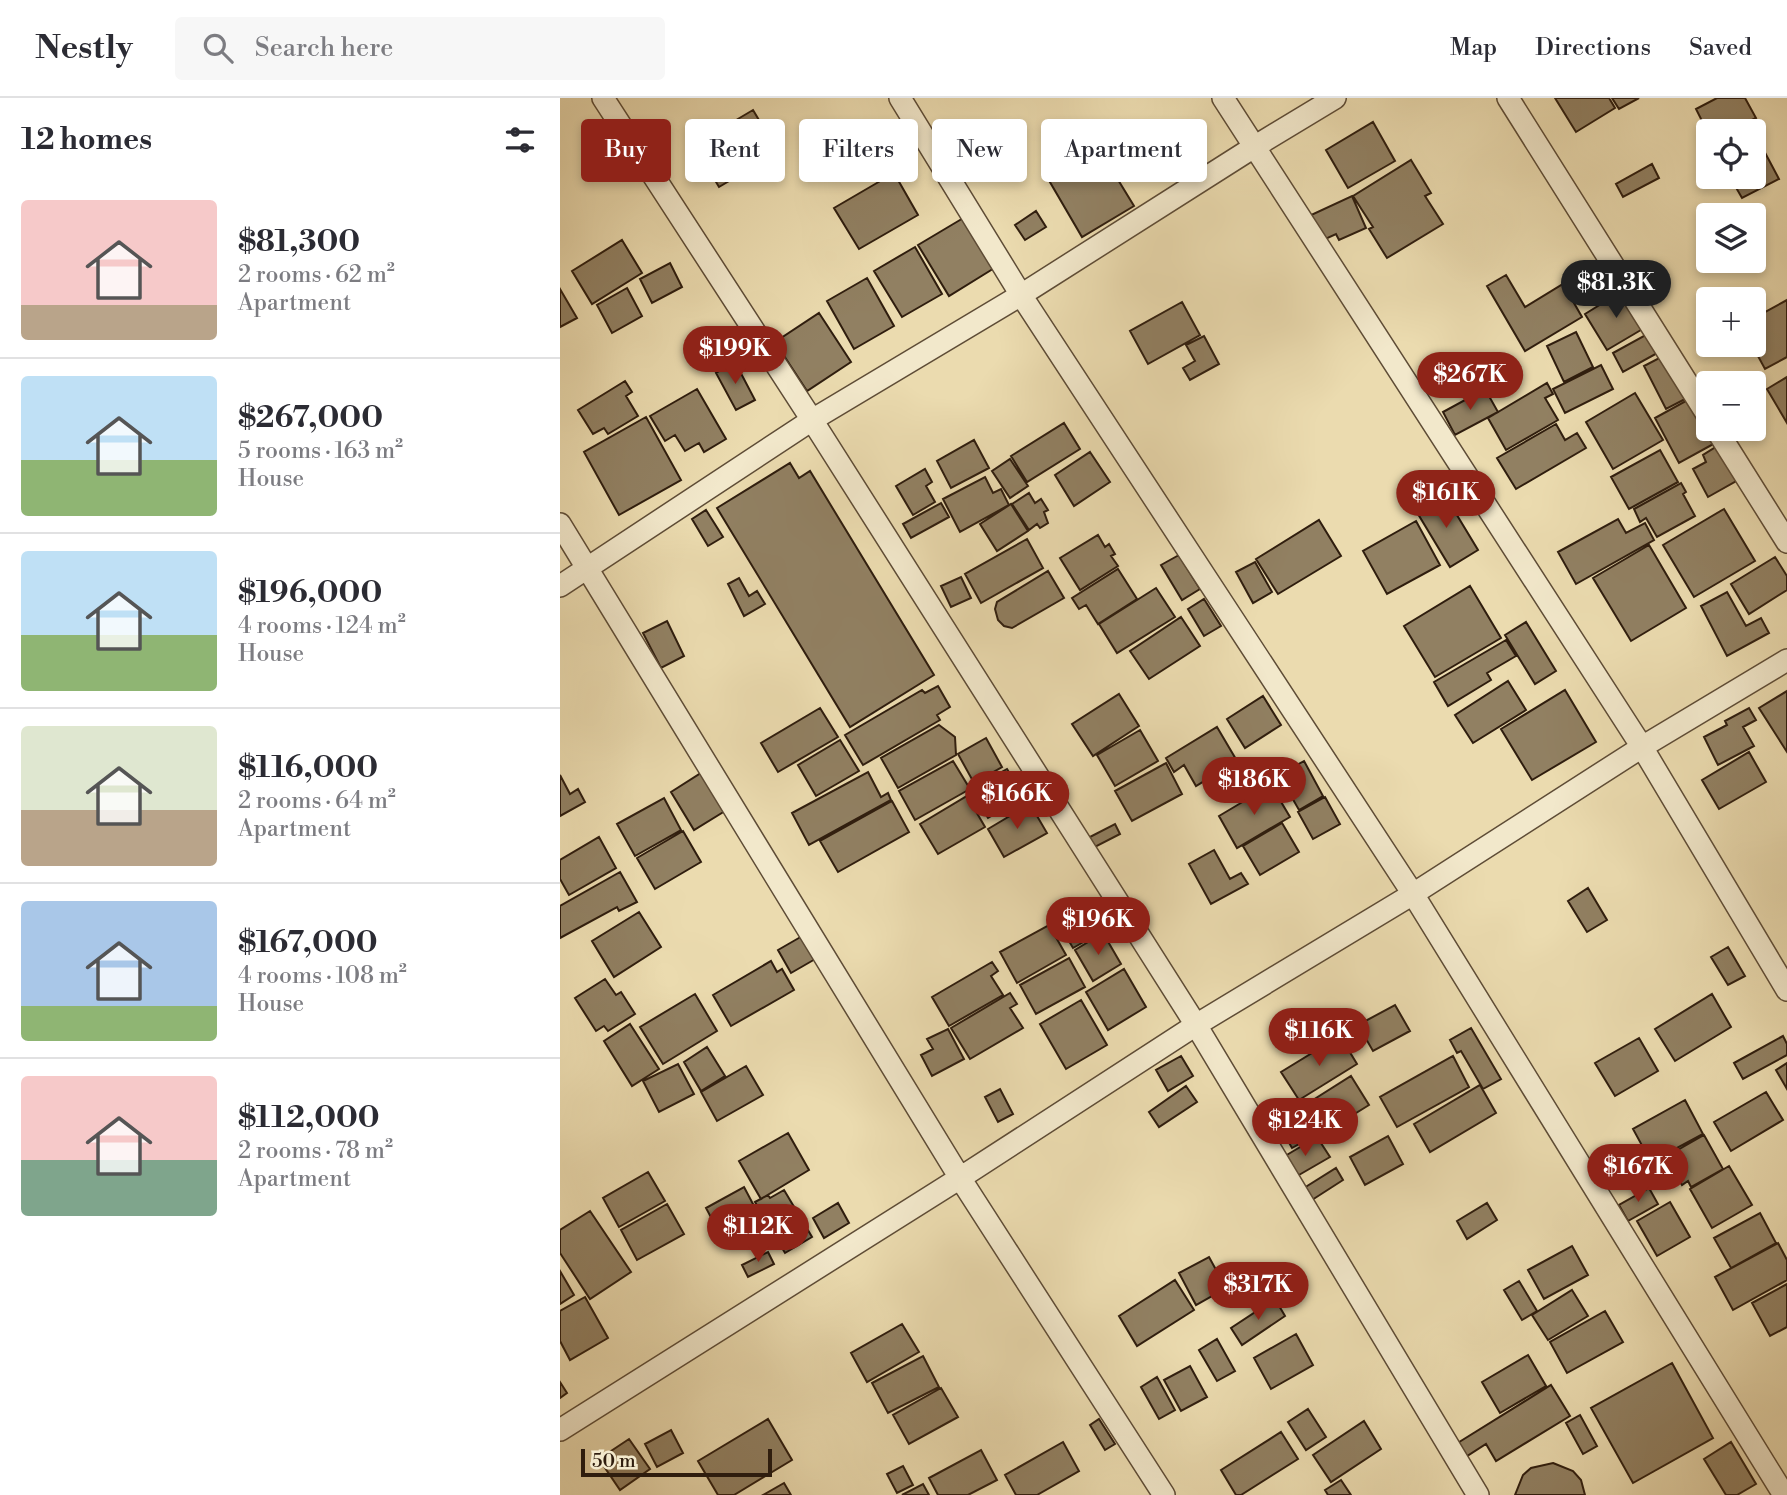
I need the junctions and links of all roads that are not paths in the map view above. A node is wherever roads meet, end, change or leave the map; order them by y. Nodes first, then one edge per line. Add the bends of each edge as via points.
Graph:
1 (603, 98) edge
2 (900, 98) edge
3 (1223, 98) edge
4 (1335, 98) edge
5 (1508, 98) edge
6 (1254, 147) junction
7 (1021, 295) junction
8 (1696, 397) edge
9 (812, 420) junction
10 (1724, 441) edge
11 (560, 524) edge
12 (1787, 542) edge
13 (587, 569) junction
14 (560, 586) edge
15 (1787, 660) edge
16 (1643, 747) junction
17 (1413, 894) junction
18 (1787, 990) edge
19 (1196, 1025) junction
20 (960, 1178) junction
21 (560, 1430) edge
22 (1783, 1493) edge
23 (1164, 1495) edge
24 (1478, 1495) edge

1 - 9 street
2 - 7 street
3 - 6 street
4 - 6 street
5 - 8 street
6 - 7 street
6 - 16 street
7 - 9 street
7 - 17 street
9 - 13 street
9 - 19 street
10 - 12 street
11 - 13 street
13 - 14 street
13 - 20 street
15 - 16 street
16 - 17 street
16 - 18 street
17 - 19 street
17 - 22 street
19 - 20 street
19 - 24 street
20 - 21 street
20 - 23 street

